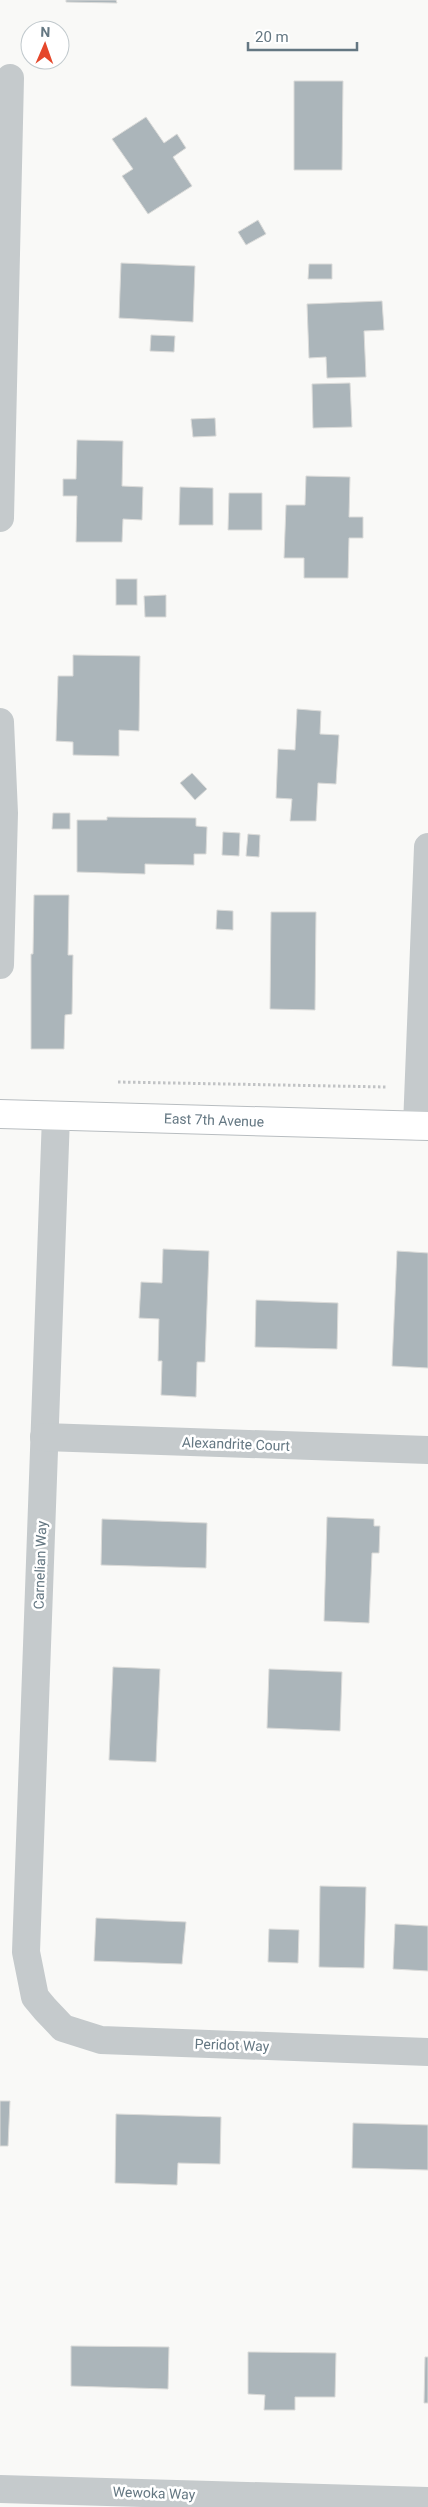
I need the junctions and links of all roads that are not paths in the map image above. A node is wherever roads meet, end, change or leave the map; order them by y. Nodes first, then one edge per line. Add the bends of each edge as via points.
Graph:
1 (10, 78) dead end
2 (0, 518) edge
3 (0, 722) edge
4 (428, 846) edge
5 (0, 965) edge
6 (0, 1110) edge
7 (0, 1114) edge
8 (56, 1116) junction
9 (422, 1126) edge
10 (44, 1437) junction
11 (428, 1450) edge
12 (45, 2010) joint
13 (428, 2052) edge
14 (0, 2489) edge
15 (62, 2499) edge
16 (428, 2501) edge

1 - 2 street
3 - 5 street via 4,813
4 - 9 street via 418,1088
6 - 7 street
7 - 8 main road, East 7th Avenue
8 - 9 main road, East 7th Avenue
8 - 10 street, Carnelian Way
10 - 11 street, Alexandrite Court
10 - 12 street, Carnelian Way via 26,1952 35,1997
12 - 13 street, Peridot Way via 64,2028 100,2040
14 - 15 street, Wewoka Way
15 - 16 street, Wewoka Way

